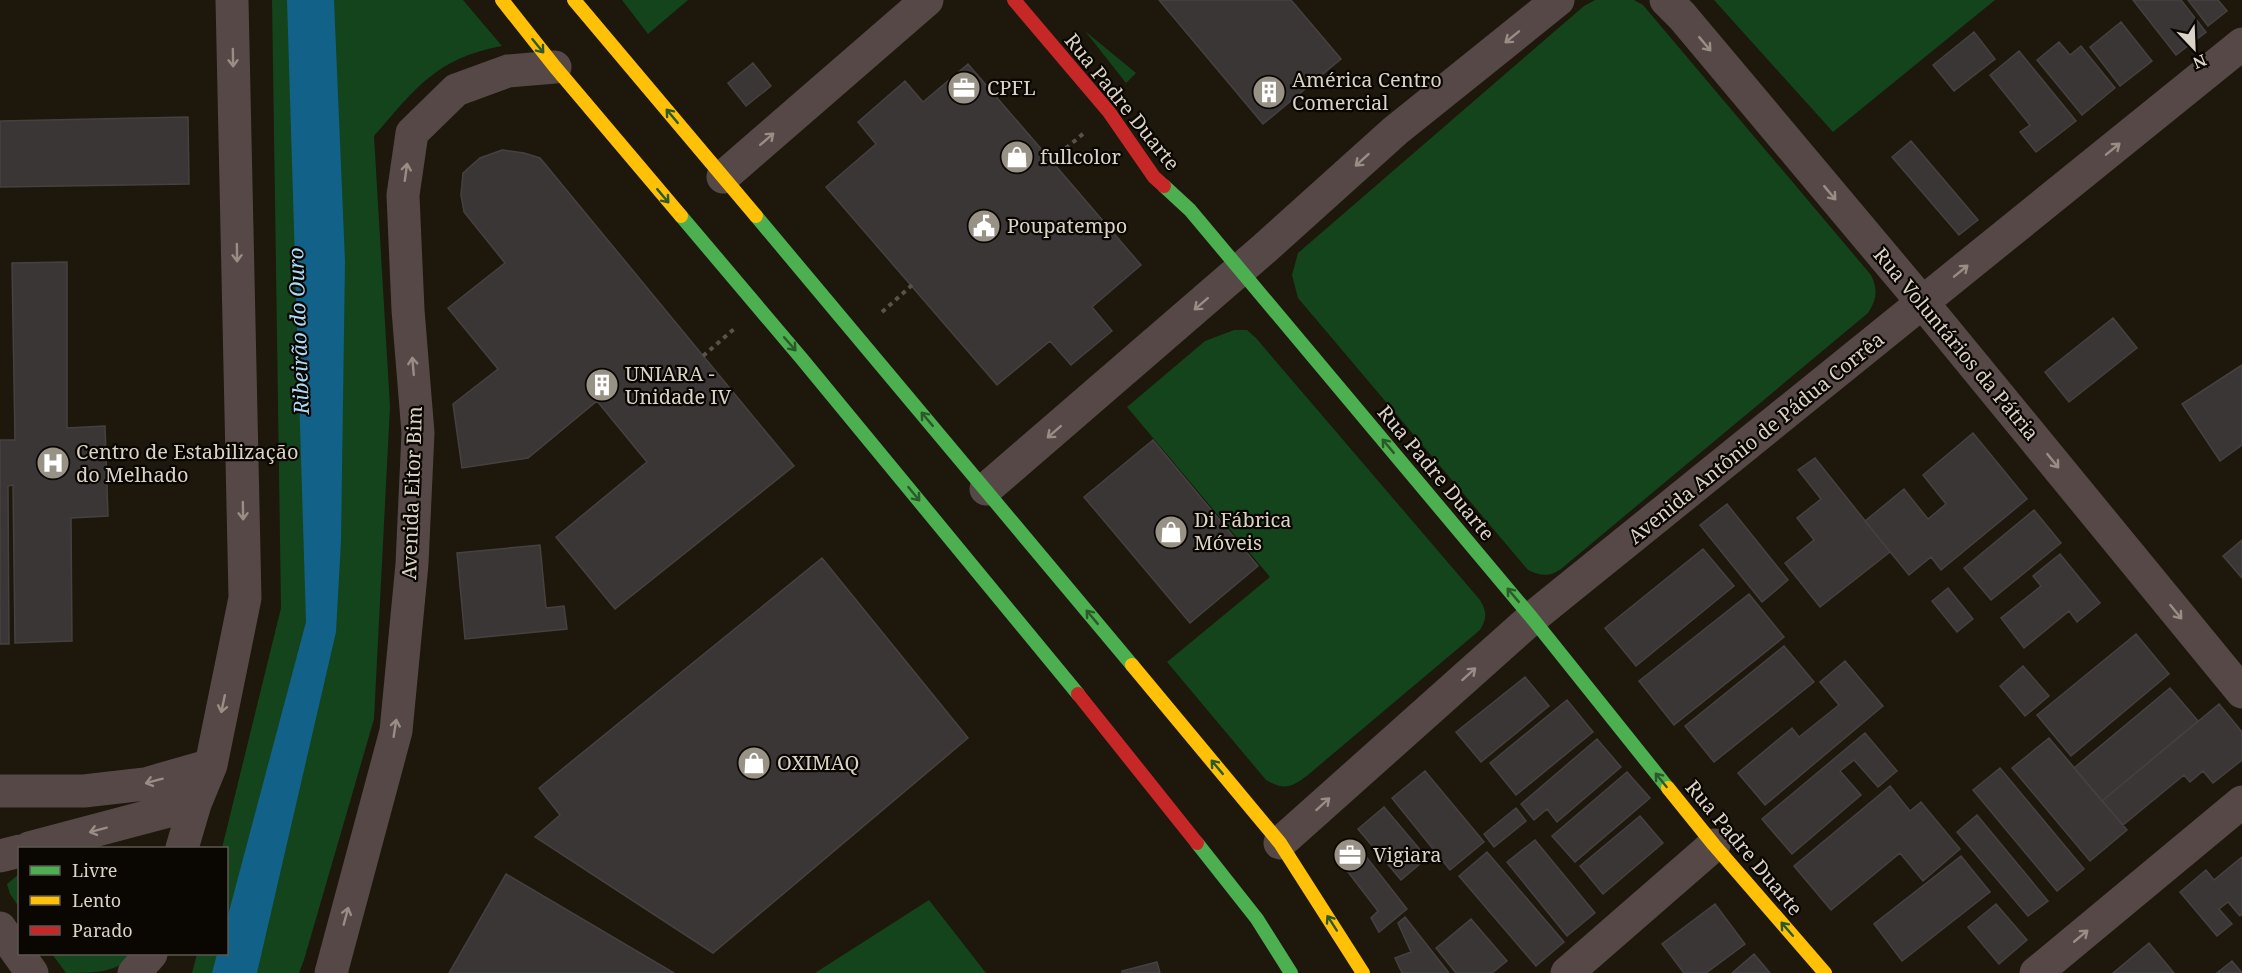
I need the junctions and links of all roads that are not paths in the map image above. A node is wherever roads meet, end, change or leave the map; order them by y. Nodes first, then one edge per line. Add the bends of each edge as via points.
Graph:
1 (232, 0) edge
2 (502, 0) edge
3 (574, 0) edge
4 (927, 0) edge
5 (1014, 0) edge
6 (1558, 0) edge
7 (1666, 0) edge
8 (2242, 44) edge
9 (555, 67) junction
10 (723, 177) junction
11 (1240, 270) junction
12 (1922, 303) junction
13 (986, 489) junction
14 (1532, 618) junction
15 (2242, 692) edge
16 (210, 765) junction
17 (0, 791) edge
18 (2242, 802) edge
19 (195, 804) junction
20 (1280, 843) junction
21 (1713, 845) junction
22 (35, 847) edge
23 (183, 847) edge
24 (18, 852) edge
25 (0, 856) edge
26 (0, 928) edge
27 (18, 953) edge
28 (19, 955) edge
29 (151, 955) edge
30 (152, 955) edge
31 (32, 973) edge
32 (134, 973) edge
33 (149, 973) edge
34 (331, 973) edge
35 (1291, 973) edge
36 (1363, 973) edge
37 (1567, 973) edge
38 (1825, 973) edge
39 (2036, 973) edge

1 -> 16 street via 245,598
2 -> 9 main road
10 -> 3 main road
10 -> 4 street
5 - 11 main road, Rua Padre Duarte via 1108,112 1154,177 1190,210
6 -> 11 street via 1395,130
7 -> 12 street, Rua Voluntários da Pátria
12 -> 8 street, Avenida Antônio de Pádua Corrêa
34 -> 9 street, Avenida Eitor Bim via 396,730 412,564 418,433 403,195 412,134 456,90 508,71
9 -> 35 main road via 1140,769 1257,919
13 -> 10 main road
11 -> 13 street
14 -> 11 main road, Rua Padre Duarte
12 - 14 street, Avenida Antônio de Pádua Corrêa
12 -> 15 street, Rua Voluntários da Pátria
20 -> 13 main road
20 -> 14 street, Avenida Antônio de Pádua Corrêa
21 -> 14 main road, Rua Padre Duarte
16 -> 17 street via 145,784 84,791
16 - 19 street
39 -> 18 street
19 -> 22 street
19 - 23 street
36 -> 20 main road
21 - 37 street
38 -> 21 main road, Rua Padre Duarte
24 - 25 street
26 - 27 street
28 - 31 street
29 - 32 street
30 - 33 street

